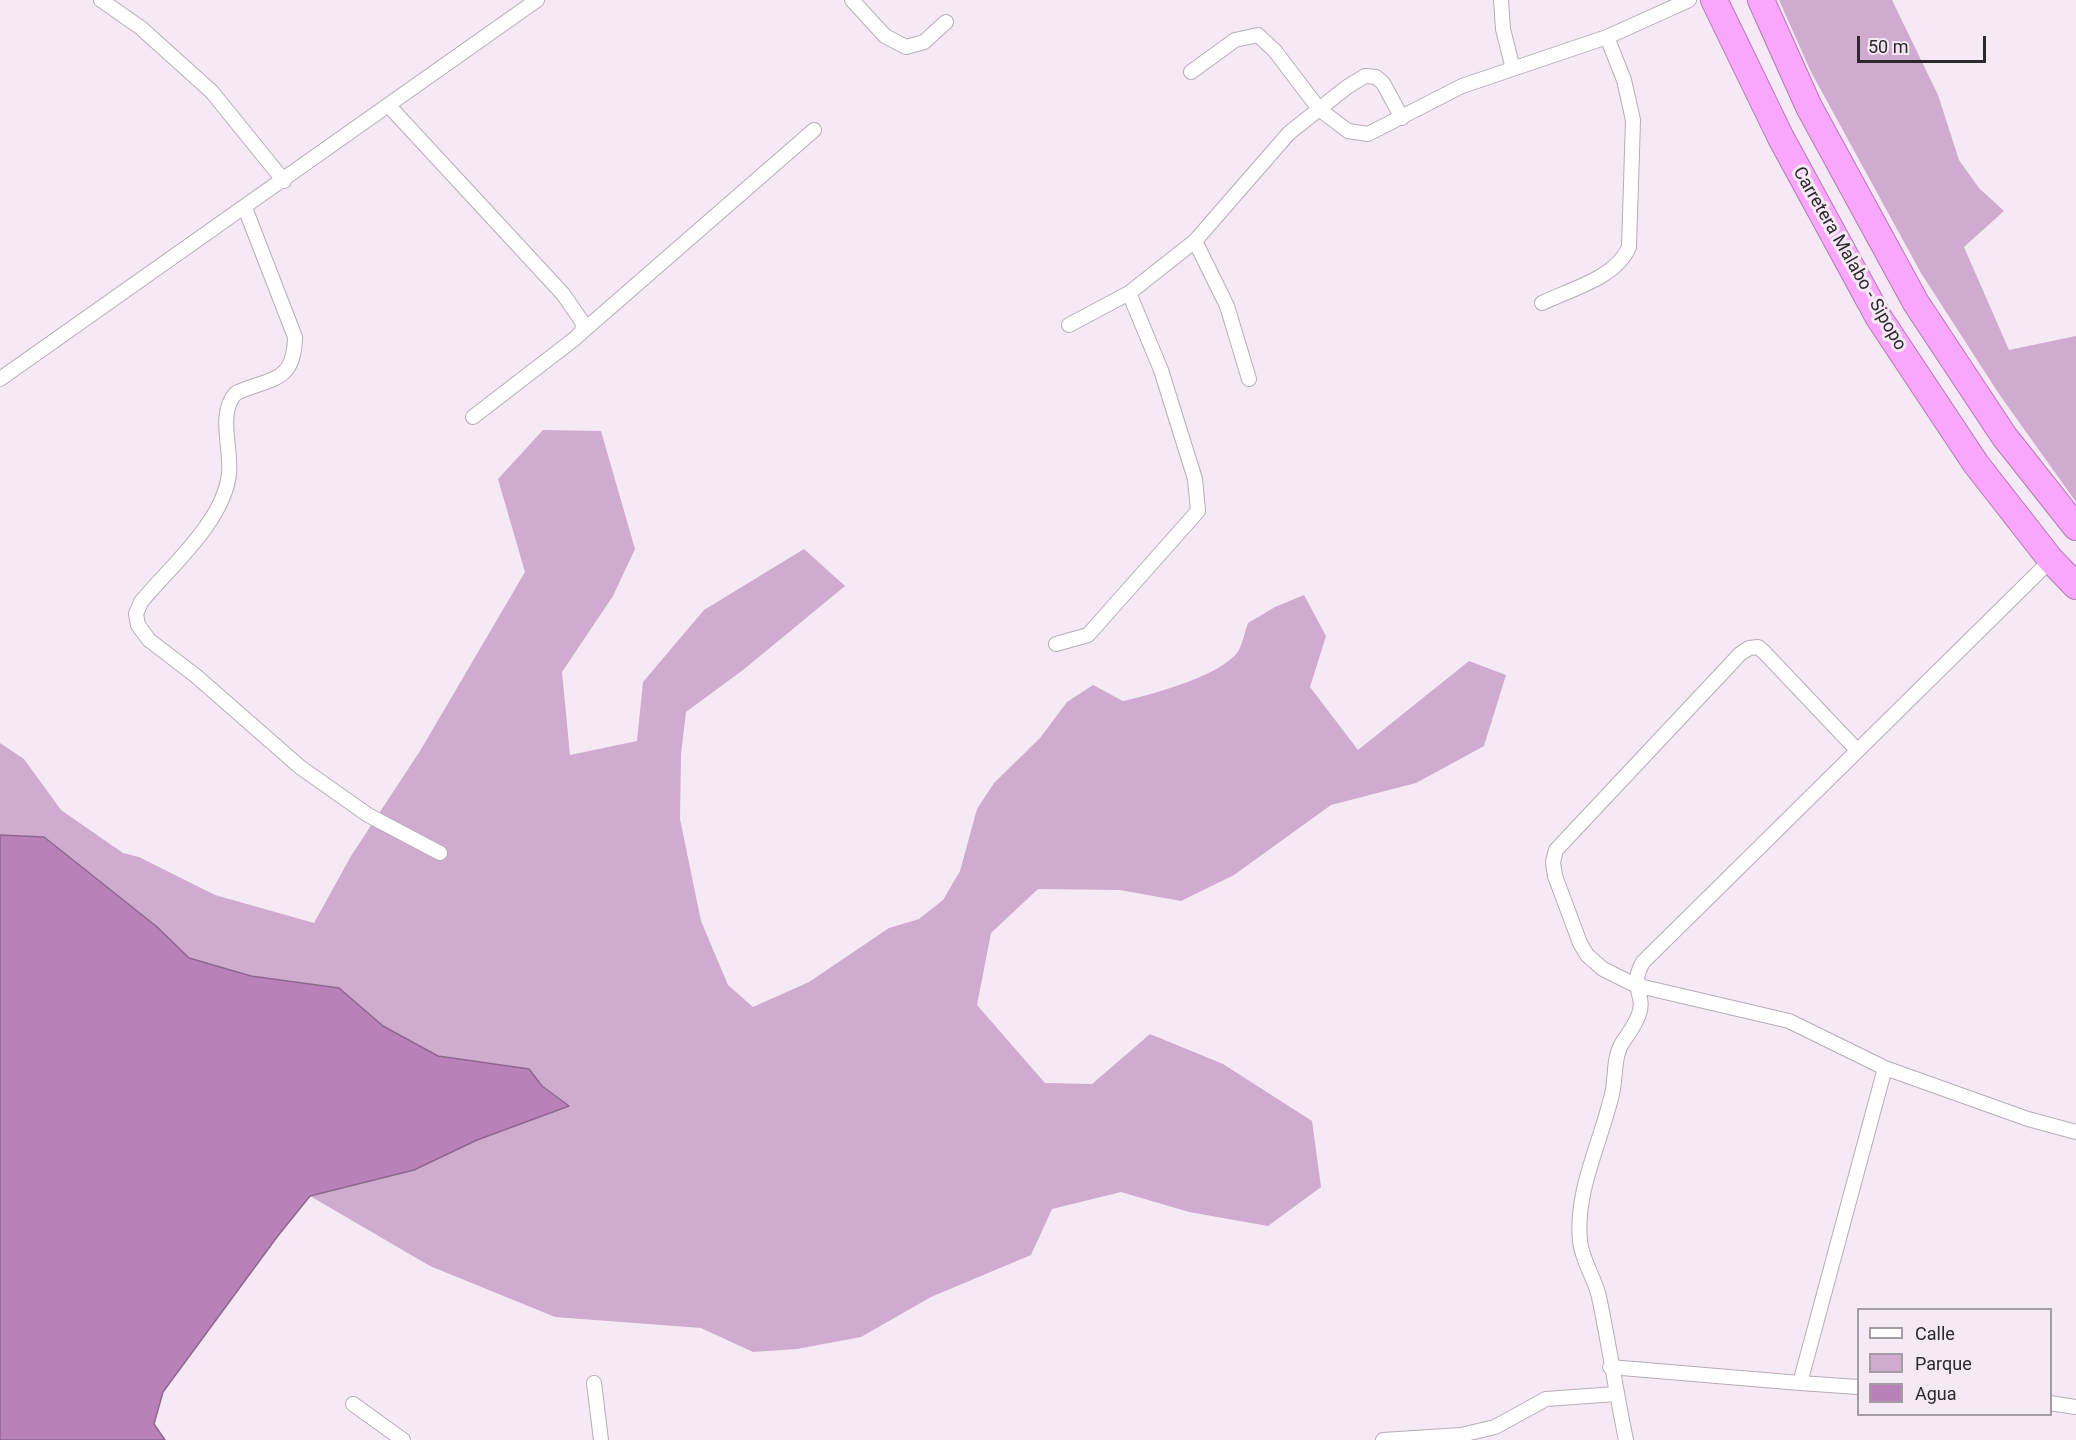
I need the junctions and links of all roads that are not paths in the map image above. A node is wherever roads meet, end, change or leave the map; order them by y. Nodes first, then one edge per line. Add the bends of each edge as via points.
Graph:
1 (101, 0) edge
2 (537, 0) edge
3 (852, 0) edge
4 (1501, 0) edge
5 (1689, 0) edge
6 (1714, 0) edge
7 (1761, 0) edge
8 (946, 22) dead end
9 (1607, 37) junction
10 (1513, 69) junction
11 (1191, 72) dead end
12 (389, 106) junction
13 (1319, 109) junction
14 (1402, 118) junction
15 (814, 130) dead end
16 (284, 181) junction
17 (245, 208) junction
18 (1195, 241) junction
19 (1129, 293) junction
20 (1542, 303) dead end
21 (1069, 325) dead end
22 (582, 332) junction
23 (0, 380) edge
24 (1249, 380) dead end
25 (473, 417) dead end
26 (2076, 527) edge
27 (2050, 560) junction
28 (2076, 586) edge
29 (1056, 644) dead end
30 (1856, 749) junction
31 (440, 853) dead end
32 (1635, 985) junction
33 (1884, 1068) junction
34 (2076, 1132) edge
35 (1610, 1367) junction
36 (594, 1383) dead end
37 (1800, 1383) junction
38 (1857, 1387) edge
39 (1616, 1394) junction
40 (2052, 1403) edge
41 (353, 1404) dead end
42 (2076, 1407) edge
43 (404, 1440) edge
44 (601, 1440) edge
45 (1383, 1440) edge
46 (1626, 1440) edge

1 - 16 street via 141,28 212,92
2 - 12 street
3 - 8 street via 885,36 906,47 924,42
4 - 10 street
5 - 9 street
6 - 27 highway, Carretera Malabo - Sipopo via 1781,138 1879,318 1976,464
7 - 26 highway, Carretera Malabo - Sipopo via 1809,107 1916,303 2004,436
9 - 10 street
9 - 20 street via 1624,80 1633,120 1629,247 1613,269
10 - 14 street via 1432,99
11 - 13 street via 1235,40 1258,35
12 - 16 street
12 - 22 street via 563,294 583,323
13 - 14 street via 1358,134 1368,134
13 - 14 street via 1347,87 1371,76 1383,83
13 - 18 street via 1262,161
15 - 22 street
16 - 17 street
17 - 23 street
17 - 31 street via 296,337 295,354 284,374 232,397 227,418 229,474 222,499 214,517 141,602 136,614 138,625 149,640 300,767 368,815
18 - 19 street
18 - 24 street via 1227,306
19 - 21 street
19 - 29 street via 1161,370 1194,479 1198,511 1088,635
22 - 25 street
27 - 28 highway, Carretera Malabo - Sipopo
27 - 30 street
30 - 32 street via 1643,962
30 - 32 street via 1764,652 1758,647 1749,648 1610,791 1556,850 1553,862 1587,956
32 - 33 street via 1789,1021
32 - 35 street via 1640,1012 1617,1060 1612,1093 1583,1195 1580,1240 1598,1294
33 - 34 street
33 - 37 street
35 - 37 street
35 - 39 street
36 - 44 street
37 - 38 street
39 - 45 street via 1546,1399 1495,1427 1461,1435
39 - 46 street
40 - 42 street
41 - 43 street

